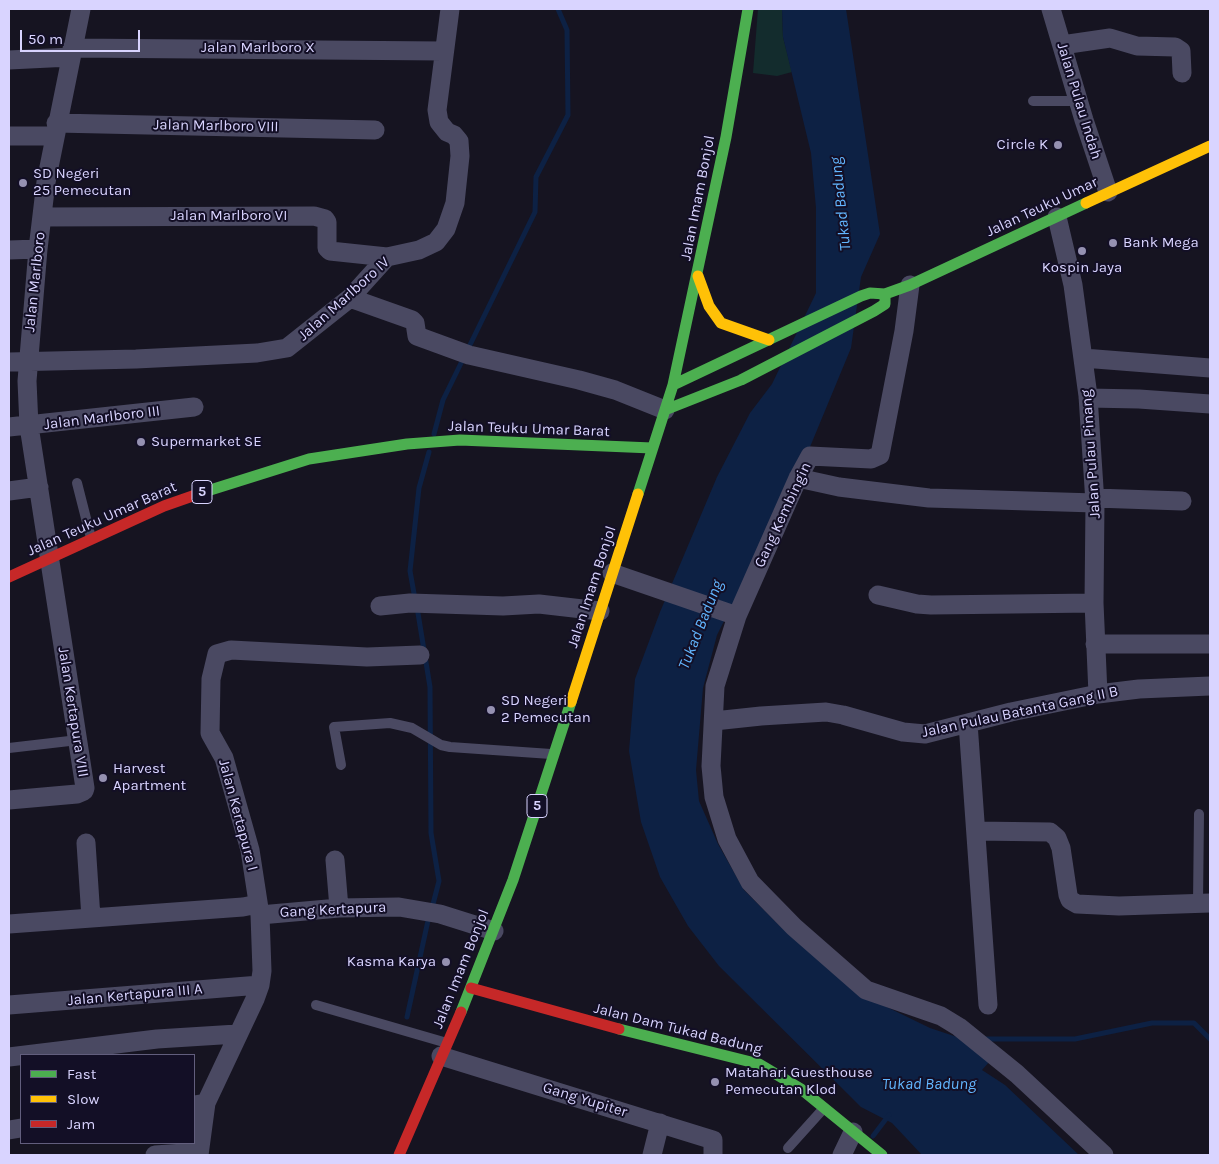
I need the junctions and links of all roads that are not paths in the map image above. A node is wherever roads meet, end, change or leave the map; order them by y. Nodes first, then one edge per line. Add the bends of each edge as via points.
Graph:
1 (81, 9) edge
2 (450, 9) edge
3 (748, 9) edge
4 (1051, 9) edge
5 (1062, 46) junction
6 (443, 50) junction
7 (71, 52) junction
8 (9, 60) edge
9 (1182, 73) dead end
10 (1033, 101) dead end
11 (1078, 101) junction
12 (55, 130) junction
13 (376, 130) dead end
14 (9, 136) edge
15 (1210, 146) edge
16 (1108, 192) junction
17 (42, 217) junction
18 (1057, 217) junction
19 (38, 249) junction
20 (9, 250) edge
21 (387, 257) junction
22 (698, 276) junction
23 (910, 285) junction
24 (885, 294) junction
25 (350, 298) junction
26 (772, 338) junction
27 (1084, 358) junction
28 (18, 361) edge
29 (1210, 368) edge
30 (673, 385) junction
31 (1088, 398) junction
32 (1210, 404) edge
33 (194, 407) dead end
34 (665, 410) junction
35 (29, 426) junction
36 (9, 427) edge
37 (652, 448) junction
38 (798, 478) junction
39 (77, 483) dead end
40 (39, 487) junction
41 (9, 491) edge
42 (1095, 501) junction
43 (1182, 501) dead end
44 (91, 539) junction
45 (49, 558) junction
46 (612, 574) junction
47 (9, 577) edge
48 (878, 595) dead end
49 (1094, 602) junction
50 (380, 606) dead end
51 (600, 612) junction
52 (735, 615) junction
53 (1095, 644) junction
54 (1210, 644) edge
55 (420, 655) dead end
56 (1210, 686) edge
57 (1098, 694) junction
58 (714, 721) junction
59 (968, 723) junction
60 (78, 740) junction
61 (9, 748) edge
62 (554, 754) junction
63 (341, 765) dead end
64 (9, 800) edge
65 (1199, 814) dead end
66 (976, 831) junction
67 (86, 844) dead end
68 (335, 860) dead end
69 (1204, 903) edge
70 (339, 908) junction
71 (259, 909) junction
72 (91, 918) junction
73 (9, 924) edge
74 (494, 931) junction
75 (260, 985) junction
76 (471, 988) junction
77 (9, 1005) edge
78 (316, 1005) dead end
79 (988, 1005) dead end
80 (237, 1034) junction
81 (444, 1049) junction
82 (34, 1054) edge
83 (200, 1104) edge
84 (825, 1107) junction
85 (660, 1123) junction
86 (855, 1133) junction
87 (788, 1148) dead end
88 (199, 1153) edge
89 (155, 1155) edge
90 (399, 1155) edge
91 (652, 1155) edge
92 (713, 1155) edge
93 (842, 1155) edge
94 (882, 1155) edge
95 (1104, 1155) edge

1 - 7 street, Jalan Marlboro
2 - 6 street
3 - 22 main road, Jalan Imam Bonjol
4 - 5 street, Jalan Pulau Indah
5 - 9 street via 1110,38 1137,46 1175,47 1181,51
5 - 11 street, Jalan Pulau Indah
6 - 7 street, Jalan Marlboro X
6 - 21 street, Jalan Marlboro IV via 437,110 439,122 457,137 460,146 458,188 440,239 420,250
7 - 8 street, Jalan Marlboro X
7 - 12 street, Jalan Marlboro
10 - 11 lane
11 - 16 street, Jalan Pulau Indah
12 - 13 street, Jalan Marlboro VIII
12 - 14 street, Jalan Marlboro VIII
12 - 17 street, Jalan Marlboro
15 - 16 main road, Jalan Teuku Umar
16 - 18 main road, Jalan Teuku Umar
17 - 19 street, Jalan Marlboro
17 - 21 street, Jalan Marlboro VI via 314,216 327,222 327,248 330,251
18 - 23 main road, Jalan Teuku Umar
18 - 27 street, Jalan Pulau Pinang via 1073,285
19 - 20 street
19 - 28 street, Jalan Marlboro
21 - 25 street, Jalan Marlboro IV
22 - 26 main road via 709,306 721,323
22 - 30 main road, Jalan Imam Bonjol
23 - 24 main road, Jalan Teuku Umar
23 - 38 street, Gang Kembingin via 880,455 871,459 810,456
24 - 26 main road, Jalan Teuku Umar via 860,296
24 - 34 main road via 885,304 874,311 726,386
25 - 28 street, Jalan Marlboro IV via 287,348 273,351 136,359
25 - 34 street via 412,320 417,336 462,353 615,390
26 - 30 main road, Jalan Teuku Umar
27 - 29 street
27 - 31 street, Jalan Pulau Pinang
28 - 35 street, Jalan Marlboro
30 - 34 main road, Jalan Imam Bonjol
31 - 32 street via 1139,398
31 - 42 street, Jalan Pulau Pinang
33 - 35 street, Jalan Marlboro III
34 - 37 main road, Jalan Imam Bonjol
35 - 36 street, Jalan Marlboro III
35 - 40 street, Jalan Marlboro
37 - 44 main road, Jalan Teuku Umar Barat / 5 via 460,440 407,444 309,459 164,506
37 - 46 main road, Jalan Imam Bonjol / 5
38 - 42 street via 839,487 929,498
38 - 52 street, Gang Kembingin
39 - 44 lane
40 - 41 street
40 - 45 street, Jalan Marlboro
42 - 43 street
42 - 49 street, Jalan Pulau Pinang
44 - 45 main road, Jalan Teuku Umar Barat / 5
45 - 47 main road, Jalan Teuku Umar Barat / 5
45 - 60 street, Jalan Kertapura VIII
46 - 51 main road, Jalan Imam Bonjol / 5
46 - 52 street
48 - 49 street via 931,605
49 - 53 street, Jalan Pulau Pinang
50 - 51 street via 419,603 554,604
51 - 62 main road, Jalan Imam Bonjol / 5
52 - 58 street, Gang Kembingin via 715,686
53 - 54 street
53 - 57 street, Jalan Pulau Pinang
55 - 71 street, Jalan Kertapura I via 368,657 231,650 217,654 211,679 210,733 224,758 246,835
56 - 57 street, Jalan Pulau Batanta Gang II B
57 - 59 street, Jalan Pulau Batanta Gang II B
58 - 59 street, Jalan Pulau Batanta Gang II B via 826,712 916,734
58 - 95 street, Gang Kembingin via 711,766 714,797 727,839 750,882 794,927 866,990 941,1016 959,1026 1017,1074
59 - 66 street
60 - 61 lane
60 - 64 street, Jalan Kertapura VIII via 84,791
62 - 63 lane via 470,750 441,745 412,728 390,723 334,727
62 - 74 main road, Jalan Imam Bonjol / 5
65 - 69 lane
66 - 69 street via 1050,832 1061,848 1068,895 1077,904
66 - 79 street
67 - 72 street
68 - 70 street
70 - 71 street, Gang Kertapura
70 - 74 street, Gang Kertapura via 378,906 419,910
71 - 72 street
71 - 75 street
72 - 73 street
74 - 76 main road, Jalan Imam Bonjol / 5
75 - 77 street, Jalan Kertapura III A
75 - 80 street
76 - 81 main road, Jalan Imam Bonjol / 5
76 - 84 main road, Jalan Dam Tukad Badung via 567,1016 759,1064 786,1078
78 - 81 lane via 422,1036
80 - 82 street via 157,1039
80 - 83 street
81 - 85 street, Gang Yupiter
81 - 90 main road, Jalan Imam Bonjol / 5
83 - 88 street
84 - 86 main road, Jalan Dam Tukad Badung
84 - 87 lane
85 - 91 street
85 - 92 street, Gang Yupiter via 713,1140
86 - 93 street
86 - 94 main road, Jalan Dam Tukad Badung
88 - 89 street

